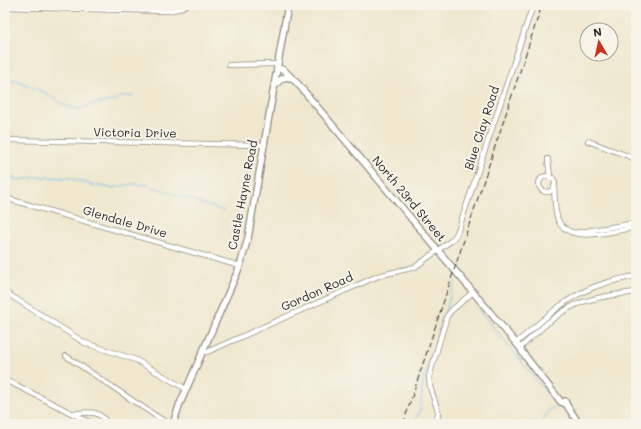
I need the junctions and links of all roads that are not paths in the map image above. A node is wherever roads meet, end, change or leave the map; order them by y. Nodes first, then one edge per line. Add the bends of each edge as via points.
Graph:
1 (186, 5) edge
2 (288, 5) edge
3 (533, 5) edge
4 (5, 7) edge
5 (229, 65) dead end
6 (277, 66) junction
7 (293, 79) junction
8 (273, 89) junction
9 (5, 140) edge
10 (588, 141) dead end
11 (264, 145) junction
12 (636, 159) edge
13 (548, 160) dead end
14 (550, 178) junction
15 (554, 186) junction
16 (546, 192) junction
17 (5, 198) edge
18 (554, 200) junction
19 (636, 223) edge
20 (636, 228) edge
21 (572, 233) junction
22 (438, 250) junction
23 (240, 266) junction
24 (636, 276) edge
25 (5, 292) edge
26 (473, 292) junction
27 (636, 292) edge
28 (519, 347) junction
29 (203, 352) junction
30 (66, 356) dead end
31 (5, 381) edge
32 (186, 389) junction
33 (72, 413) junction
34 (93, 424) edge
35 (108, 424) edge
36 (170, 424) edge
37 (173, 424) edge
38 (437, 424) edge
39 (579, 424) edge

1 - 4 street via 167,11
2 - 6 main road, Castle Hayne Road
3 - 22 street, Blue Clay Road via 459,228 454,238
5 - 6 street
6 - 7 main road, North 23rd Street
6 - 8 main road, Castle Hayne Road
7 - 8 main road via 290,77 278,81
7 - 22 main road, North 23rd Street
8 - 11 main road, Castle Hayne Road
9 - 11 street, Victoria Drive
10 - 12 street
11 - 23 main road, Castle Hayne Road via 250,230
13 - 14 street
14 - 15 street via 554,181
14 - 16 street via 545,177 540,182 540,188
15 - 16 street via 551,191
15 - 18 street
16 - 18 street
17 - 23 street, Glendale Drive
18 - 21 street via 558,221
19 - 21 street
20 - 21 street via 583,235
22 - 26 main road, North 23rd Street
22 - 29 street, Gordon Road via 413,268 378,276
23 - 29 main road, Castle Hayne Road
24 - 28 street via 606,283 578,294 559,307
25 - 32 street via 85,343 136,360
26 - 28 main road, North 23rd Street
26 - 38 street via 447,316 430,375 430,387 438,411
27 - 28 street via 587,301 574,306
28 - 39 main road, North 23rd Street via 528,354 564,399
29 - 32 main road, Castle Hayne Road
30 - 36 street
31 - 33 street
32 - 37 main road, Castle Hayne Road
33 - 34 street
33 - 35 street via 91,412 103,418

